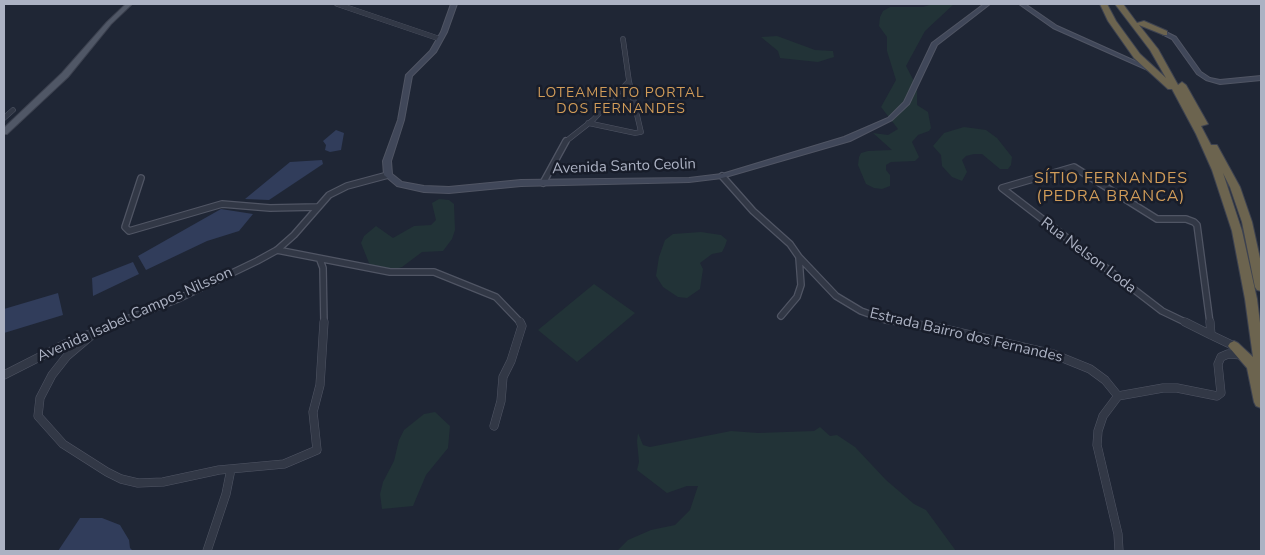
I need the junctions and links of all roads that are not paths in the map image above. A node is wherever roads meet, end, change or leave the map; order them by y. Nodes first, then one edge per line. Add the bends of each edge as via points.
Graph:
1 (129, 4) edge
2 (339, 4) edge
3 (454, 4) edge
4 (986, 4) edge
5 (1022, 4) edge
6 (1104, 4) edge
7 (1119, 4) edge
8 (1124, 4) edge
9 (1141, 23) junction
10 (1164, 32) junction
11 (440, 39) junction
12 (624, 39) dead end
13 (1154, 40) junction
14 (1154, 71) junction
15 (1261, 78) edge
16 (630, 81) junction
17 (1182, 99) junction
18 (13, 110) dead end
19 (4, 118) edge
20 (588, 123) junction
21 (4, 132) edge
22 (388, 174) junction
23 (722, 176) junction
24 (141, 178) dead end
25 (544, 183) junction
26 (317, 207) junction
27 (276, 250) junction
28 (799, 257) junction
29 (320, 260) junction
30 (1261, 287) edge
31 (1250, 300) junction
32 (781, 316) dead end
33 (93, 334) junction
34 (1211, 335) junction
35 (1239, 350) junction
36 (1261, 374) edge
37 (4, 375) edge
38 (1118, 396) junction
39 (1261, 402) edge
40 (494, 426) dead end
41 (231, 469) junction
42 (207, 551) edge
43 (1119, 551) edge

1 - 21 main road via 65,75
2 - 11 street
3 - 11 street
4 - 23 street, Avenida Santo Ceolin via 934,44 907,103 890,119 847,139
5 - 14 street via 1044,21
6 - 14 highway via 1131,48
7 - 17 highway via 1154,49
8 - 9 highway
9 - 10 highway
9 - 13 highway
10 - 13 highway
10 - 15 street via 1174,38 1208,79 1225,82
11 - 22 street via 433,52 409,75 401,120 387,161
12 - 16 street
13 - 30 highway via 1194,103 1234,187 1253,244
14 - 17 highway
16 - 20 street
16 - 20 street via 641,132
17 - 31 highway via 1222,184 1237,231
18 - 19 street
20 - 25 street via 566,140
22 - 25 street, Avenida Santo Ceolin via 400,184 424,189
22 - 26 street, Avenida Isabel Campos Nilsson via 347,186
23 - 25 street, Avenida Santo Ceolin via 689,180
23 - 28 street, Estrada Bairro dos Fernandes
24 - 26 street via 125,228 129,231 222,204
26 - 27 street, Avenida Isabel Campos Nilsson via 294,235
27 - 29 street
27 - 33 street, Avenida Isabel Campos Nilsson via 180,298
28 - 32 street via 801,285 797,297
28 - 38 street, Estrada Bairro dos Fernandes via 836,296 861,311 886,320 940,328 1053,354 1090,370 1105,380
29 - 40 street via 390,272 434,272 496,297 514,314 522,326 503,377
29 - 41 street via 323,268 324,334 320,385 313,412 317,450 284,464
31 - 35 highway via 1249,345
31 - 36 highway
33 - 37 street, Avenida Isabel Campos Nilsson via 65,344
33 - 41 street via 67,356 40,398 38,416 63,444 122,480 138,483 163,482
34 - 34 street, Rua Nelson Loda via 1196,223 1186,219 1159,220 1074,168 1002,188 1162,311
34 - 35 street, Rua Nelson Loda
35 - 38 street via 1221,357 1218,364 1221,393 1217,396 1177,388
35 - 39 highway via 1253,366
38 - 43 street via 1103,416 1097,445
41 - 42 street

